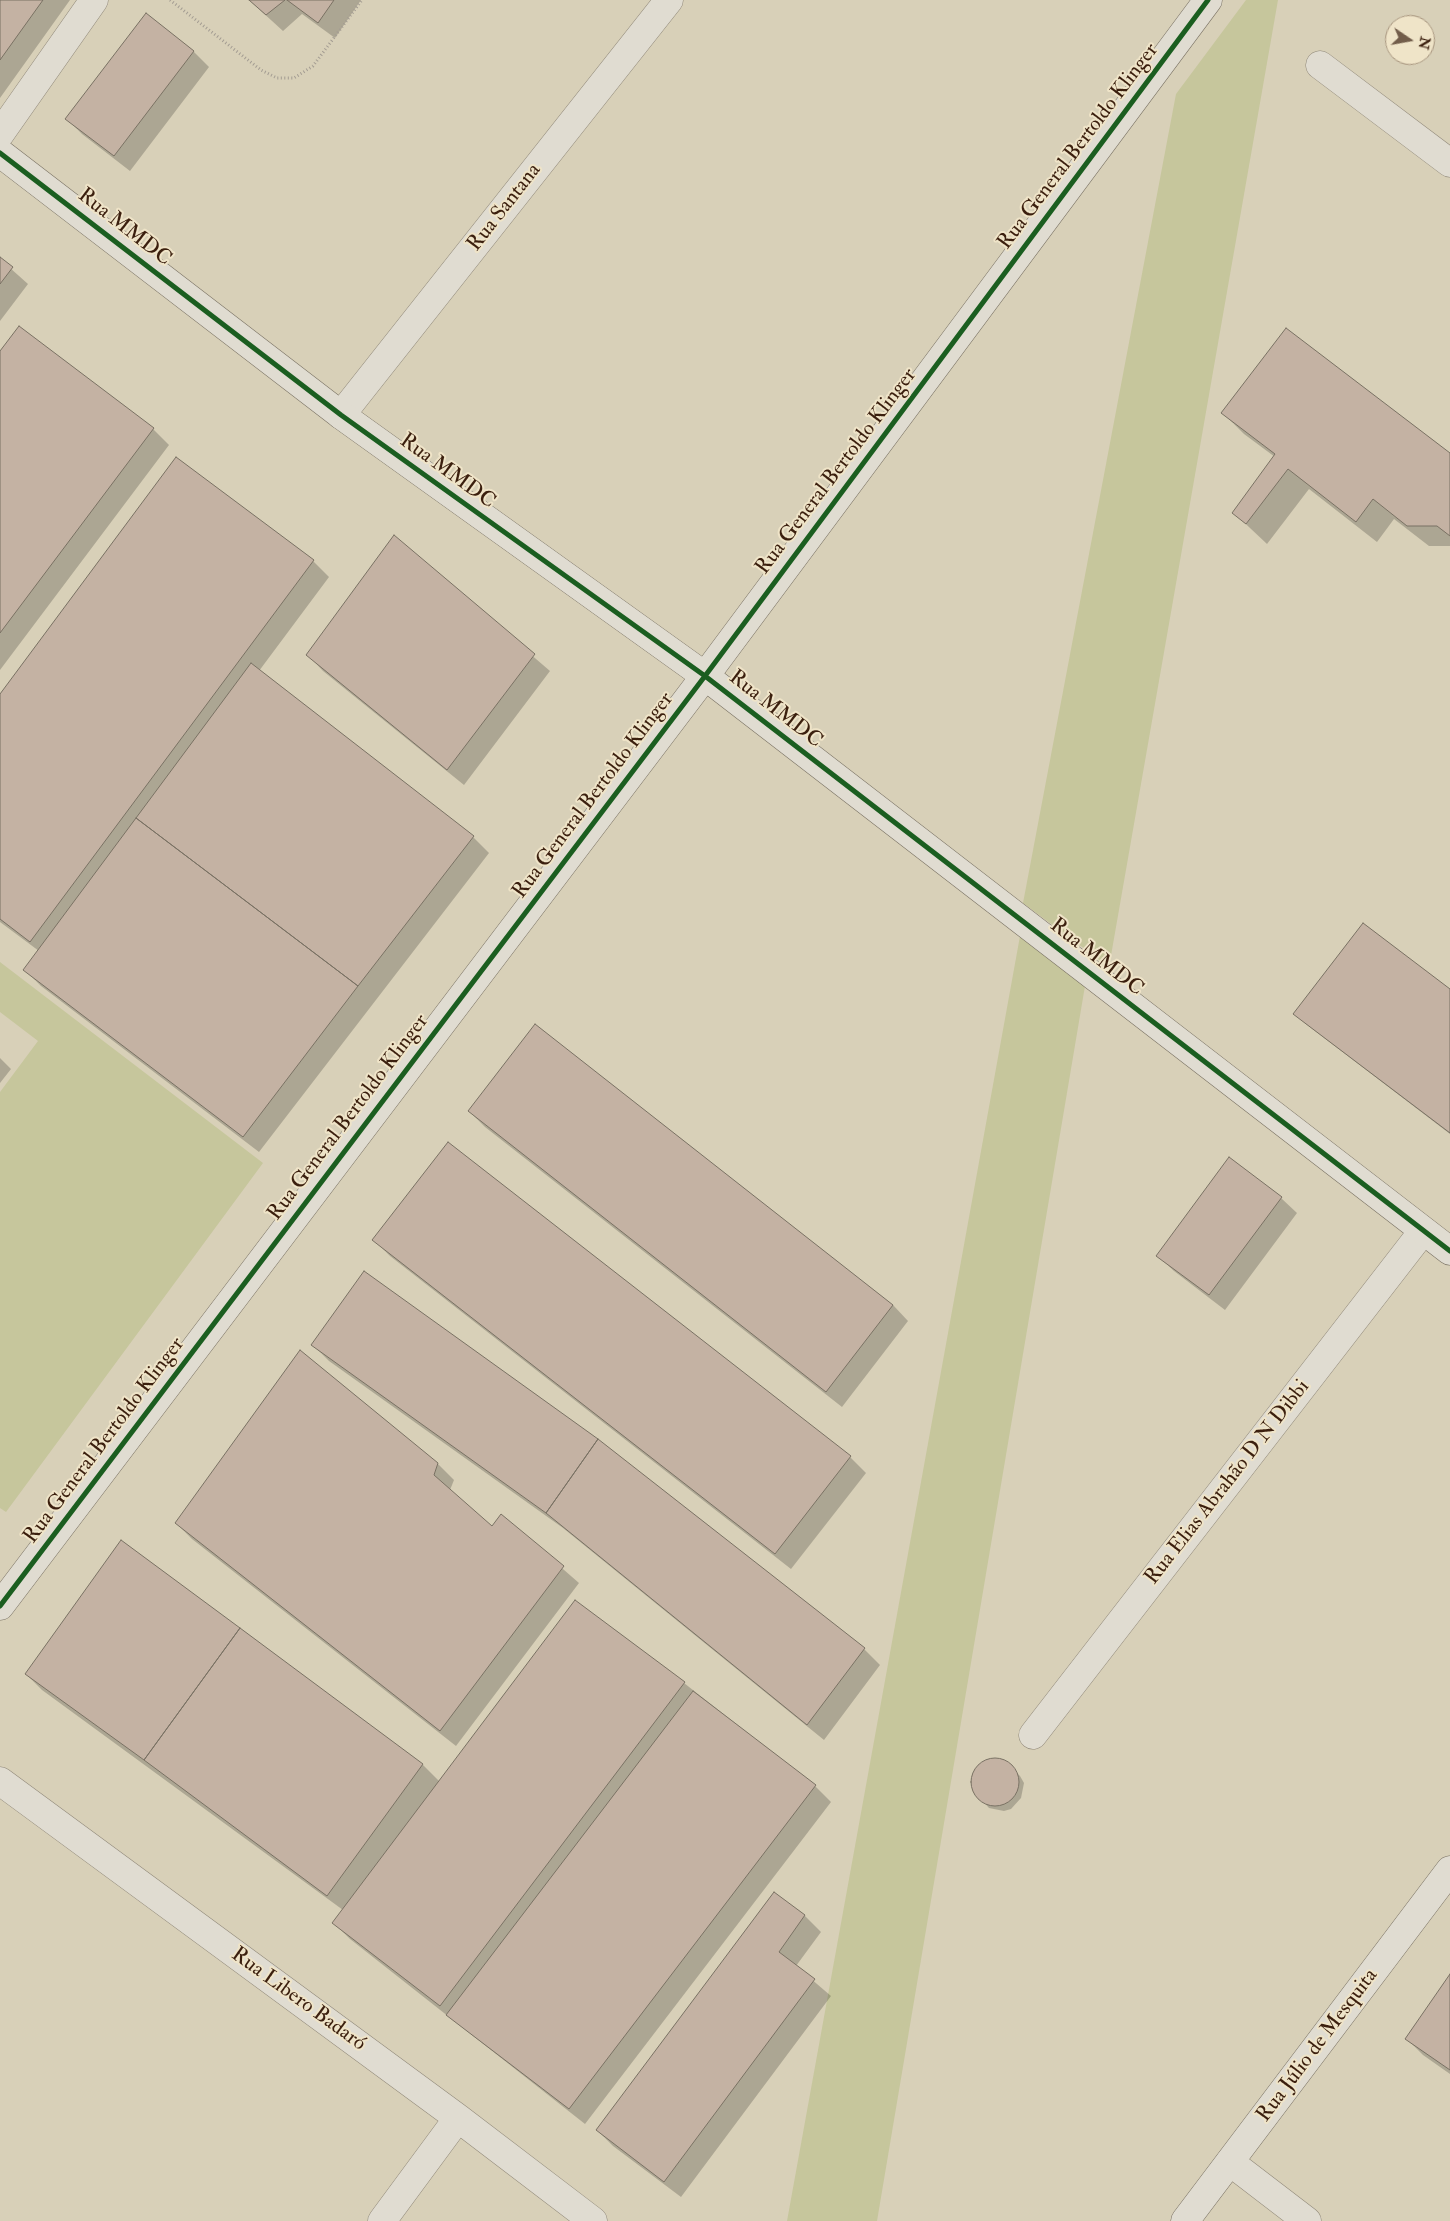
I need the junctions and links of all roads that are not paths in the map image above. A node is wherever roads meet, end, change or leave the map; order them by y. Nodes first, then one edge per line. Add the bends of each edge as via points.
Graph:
1 (94, 0) edge
2 (670, 0) edge
3 (1208, 0) edge
4 (1320, 65) dead end
5 (0, 134) edge
6 (0, 153) edge
7 (1450, 163) edge
8 (340, 415) junction
9 (705, 676) junction
10 (1424, 1231) junction
11 (1450, 1251) edge
12 (0, 1606) edge
13 (1033, 1735) dead end
14 (0, 1781) edge
15 (1450, 1870) edge
16 (458, 2118) junction
17 (1230, 2162) junction
18 (382, 2221) edge
19 (593, 2221) edge
20 (1185, 2221) edge
21 (1307, 2221) edge

1 - 5 street
2 - 8 street, Rua Santana
3 - 9 street, Rua General Bertoldo Klinger
4 - 7 street
6 - 8 street, Rua MMDC
8 - 9 street, Rua MMDC
9 - 10 street, Rua MMDC
9 - 12 street, Rua General Bertoldo Klinger
10 - 11 street, Rua MMDC
10 - 13 street, Rua Elias Abrahão D N Dibbi
14 - 16 street, Rua Libero Badaró
15 - 17 street, Rua Júlio de Mesquita
16 - 18 street
16 - 19 street, Rua Libero Badaró
17 - 20 street, Rua Júlio de Mesquita
17 - 21 street

